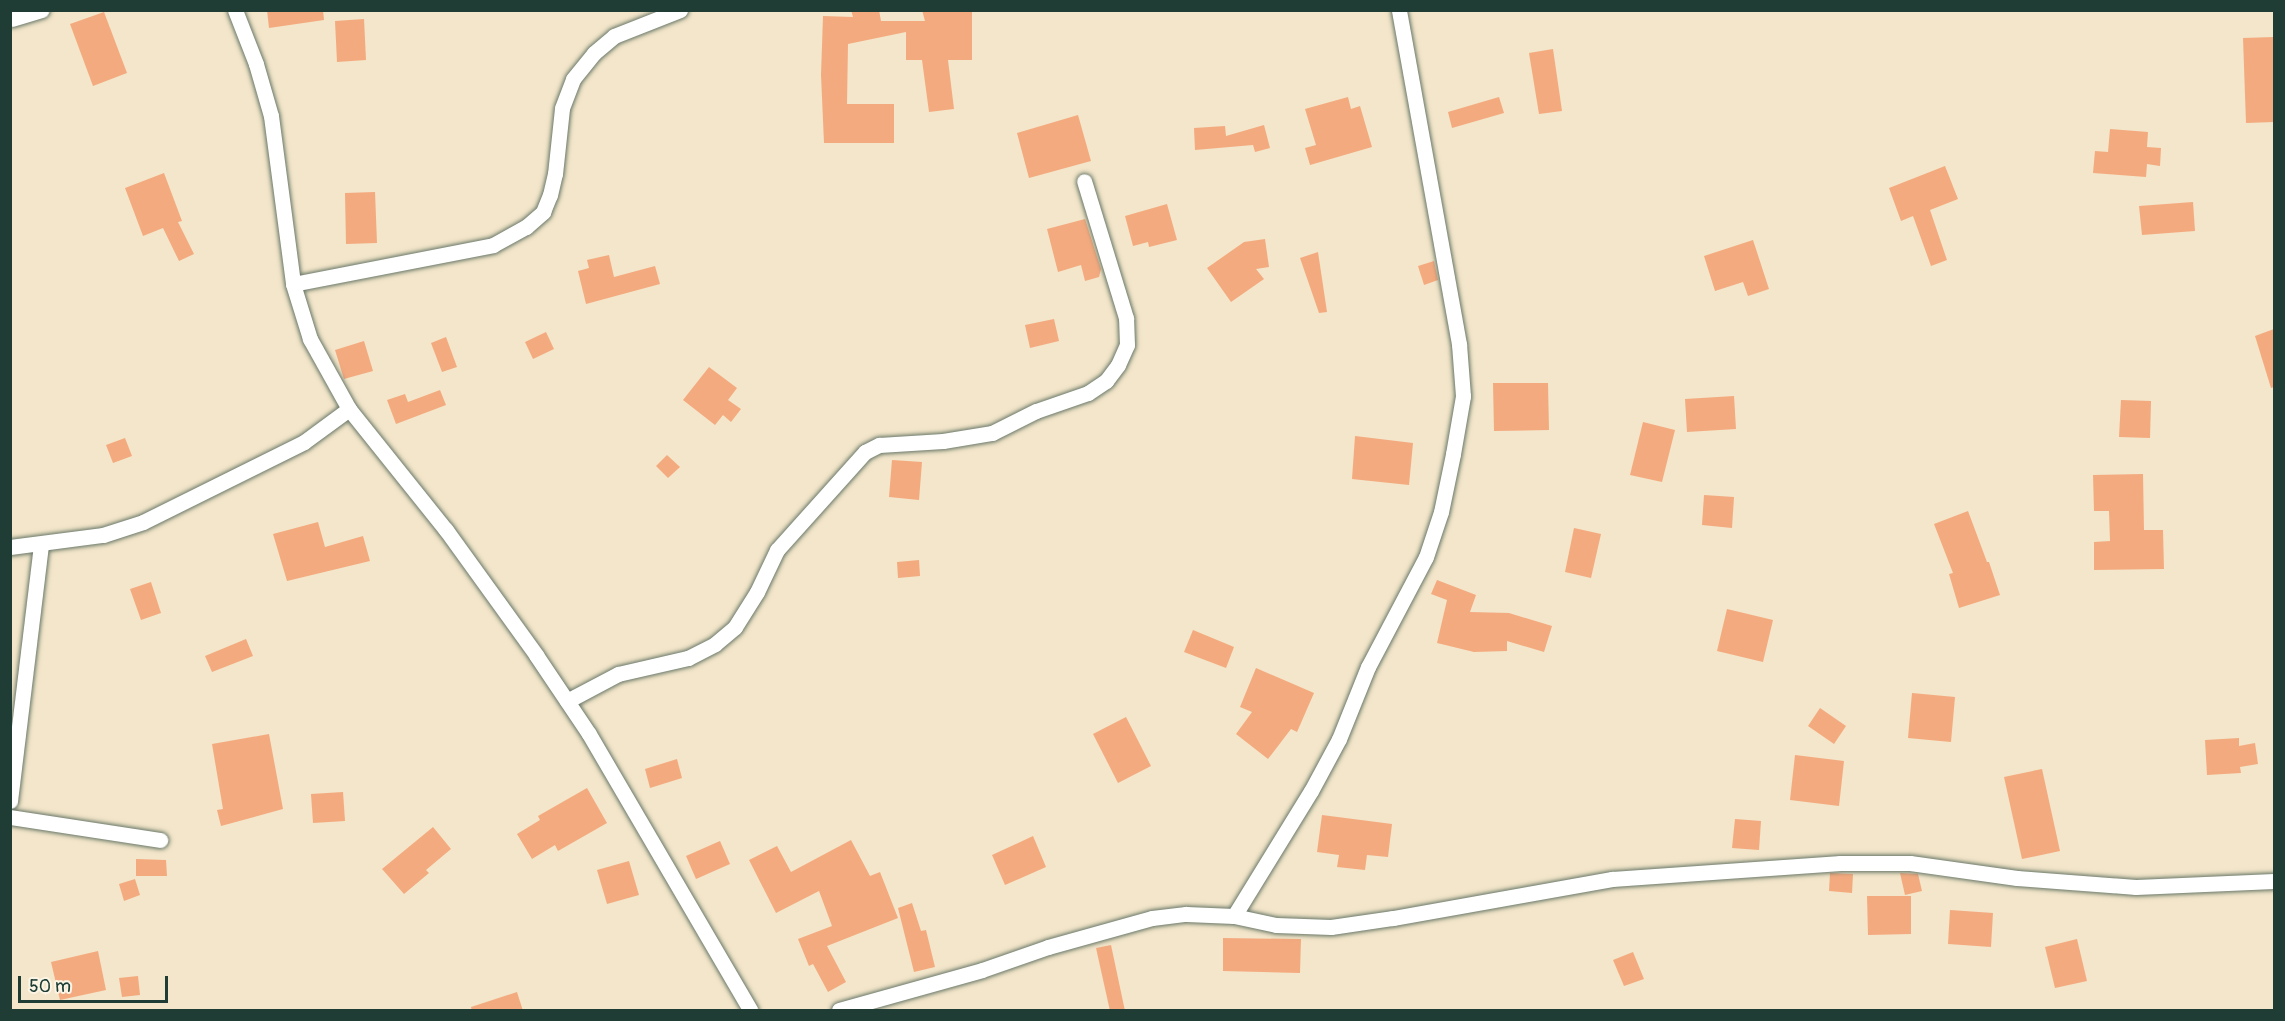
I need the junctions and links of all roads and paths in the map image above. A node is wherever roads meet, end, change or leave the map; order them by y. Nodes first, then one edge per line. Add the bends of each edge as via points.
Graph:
1 (42, 10) edge
2 (235, 10) edge
3 (680, 10) edge
4 (1399, 10) edge
5 (12, 19) edge
6 (1084, 181) dead end
7 (293, 284) junction
8 (349, 409) junction
9 (41, 546) junction
10 (10, 547) edge
11 (567, 701) junction
12 (10, 801) edge
13 (10, 817) edge
14 (160, 840) dead end
15 (2274, 882) edge
16 (1234, 916) junction
17 (750, 1011) edge
18 (839, 1011) edge

1 - 5 street
2 - 7 street via 271,116
3 - 7 street via 614,36 573,79 562,108 550,195 543,212 526,227 494,245
4 - 16 street via 1460,344 1463,396 1453,454 1441,512 1426,557 1368,667 1334,749
6 - 11 street via 1126,318 1127,345 1106,381 1088,393 1036,411 992,433 879,445 865,452 777,550 735,627 715,644 688,658 618,674
7 - 8 street via 310,339
8 - 9 street via 304,442 143,522 103,535
8 - 11 street via 446,530
9 - 10 street
9 - 12 street
11 - 17 street
13 - 14 street
15 - 16 street via 2136,887 2017,878 1910,863 1840,863 1612,879 1331,927 1276,925
16 - 18 street via 1186,914 1152,918

